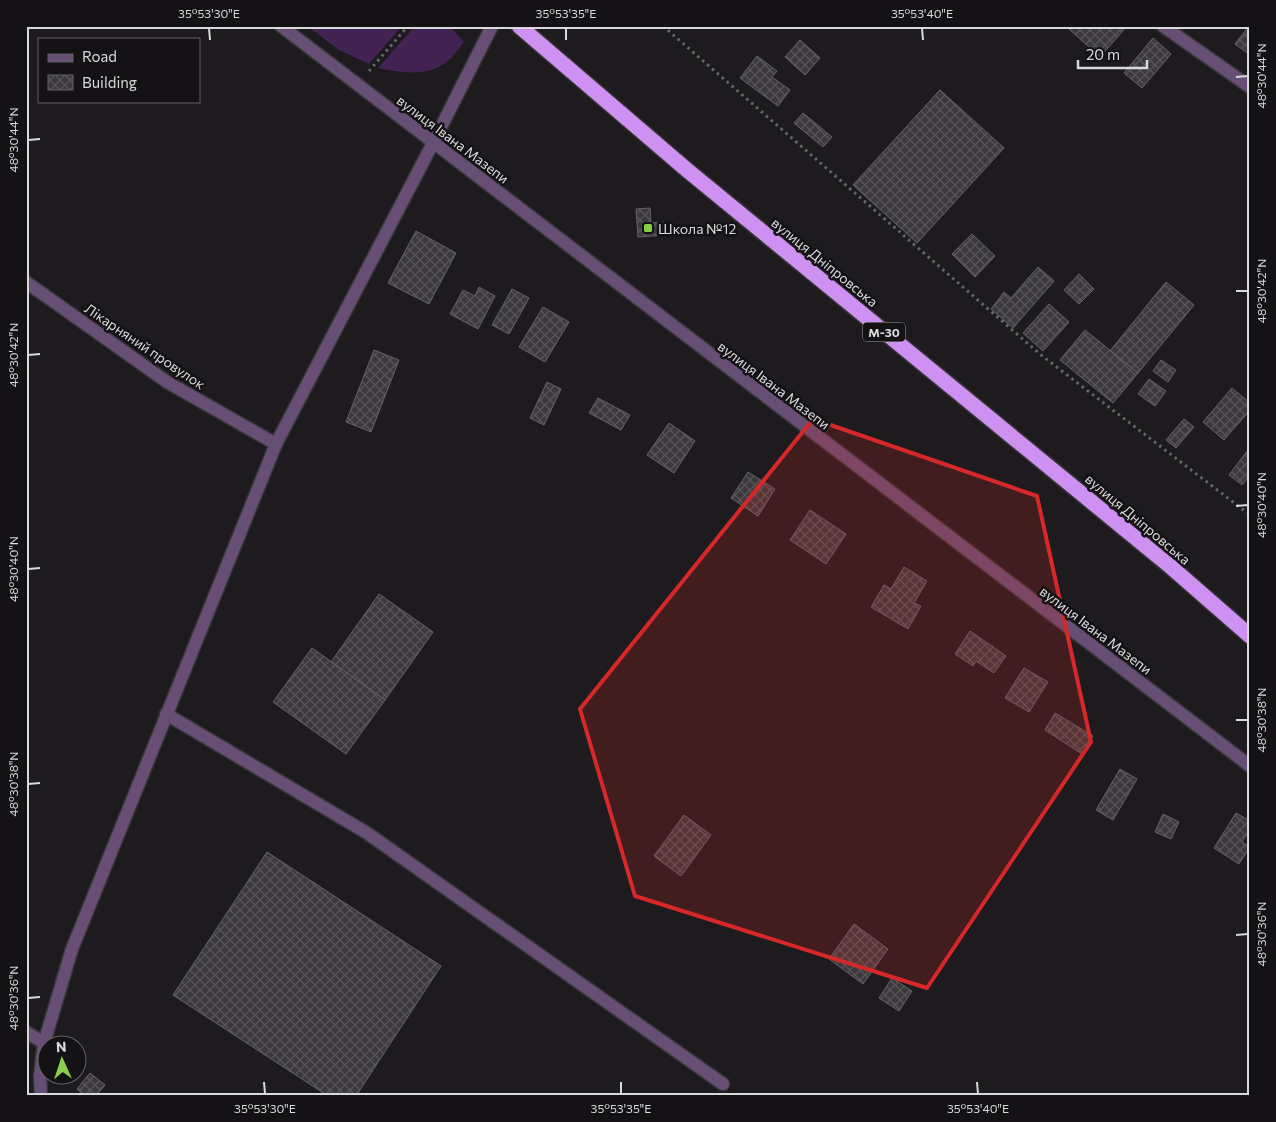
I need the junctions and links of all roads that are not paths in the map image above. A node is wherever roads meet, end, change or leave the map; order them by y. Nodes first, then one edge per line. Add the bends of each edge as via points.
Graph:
1 (281, 26) edge
2 (492, 26) edge
3 (519, 26) edge
4 (1162, 26) edge
5 (1250, 87) edge
6 (434, 143) junction
7 (26, 282) edge
8 (276, 444) junction
9 (1250, 636) edge
10 (166, 714) junction
11 (1250, 766) edge
12 (26, 1032) edge
13 (47, 1034) edge
14 (38, 1039) edge
15 (44, 1084) edge
16 (723, 1084) dead end
17 (49, 1096) edge

1 - 6 street, вулиця Івана Мазепи
2 - 6 street
3 - 9 highway, вулиця Дніпровська / М-30 via 686,170 1171,567
4 - 5 street
6 - 8 street
6 - 11 street, вулиця Івана Мазепи
7 - 8 street, Лікарняний провулок via 167,382
8 - 10 street
10 - 13 street via 72,949
10 - 16 street via 368,833
12 - 14 street
15 - 17 street

